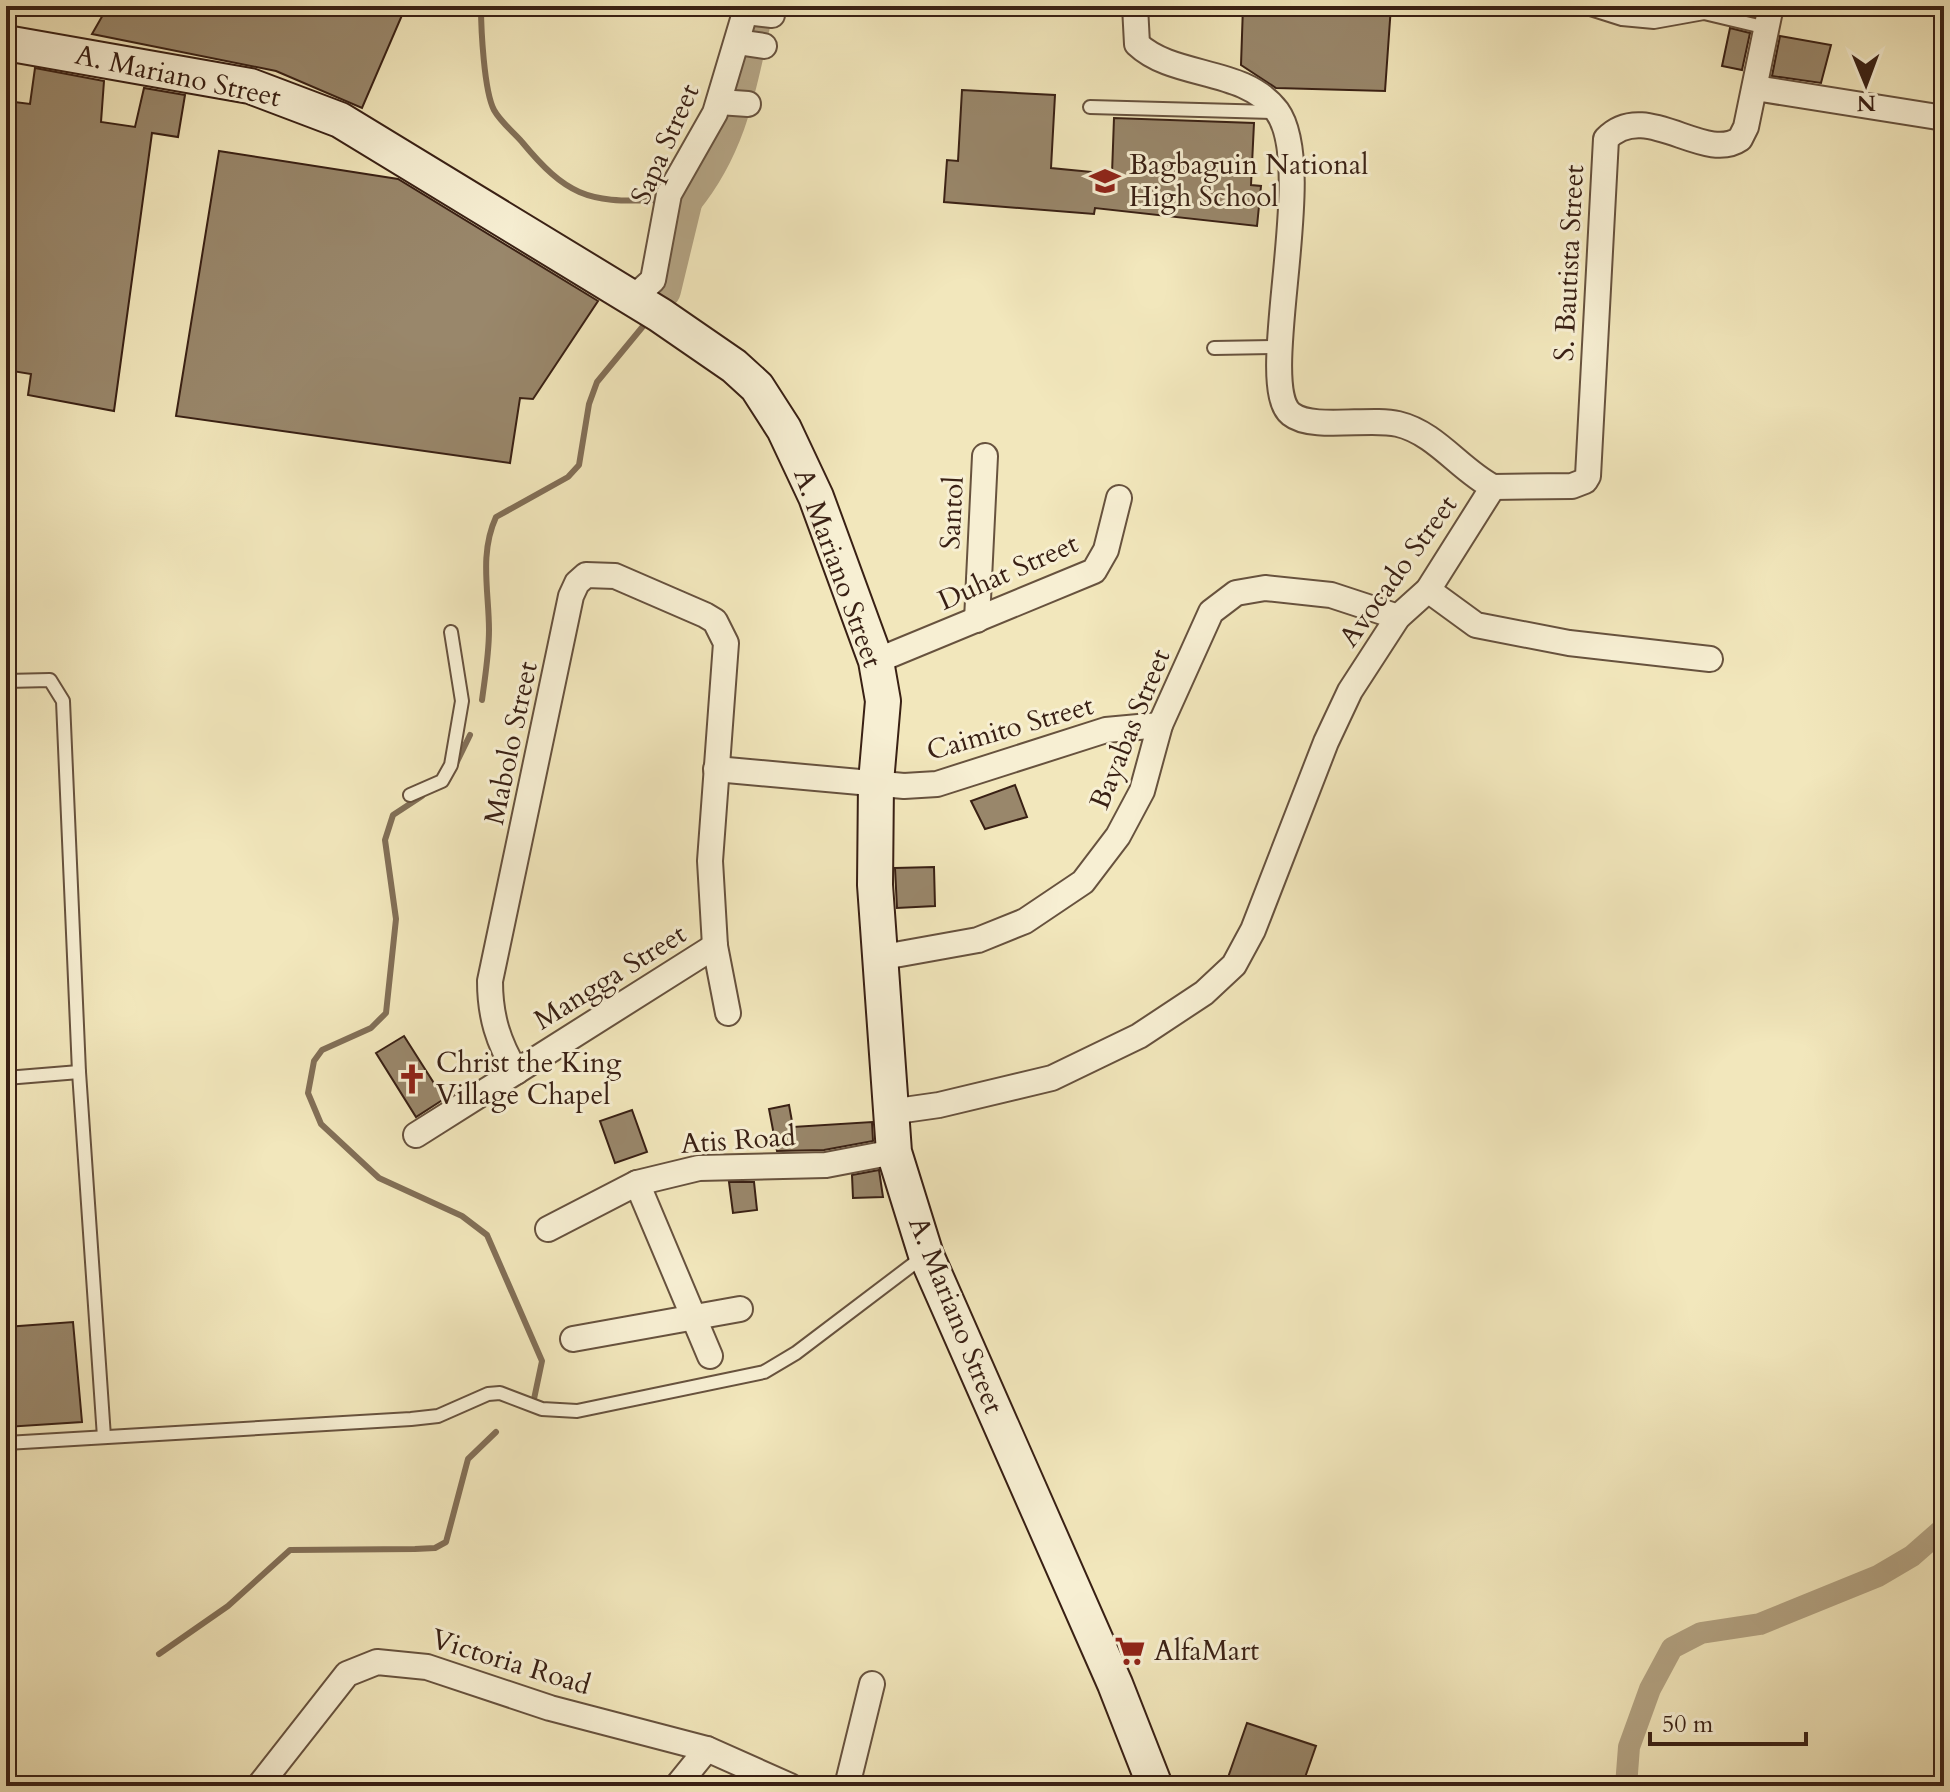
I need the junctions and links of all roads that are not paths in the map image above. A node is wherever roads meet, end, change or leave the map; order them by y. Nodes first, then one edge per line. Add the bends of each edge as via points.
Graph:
1 (1135, 6) edge
2 (1581, 6) edge
3 (756, 12) edge
4 (1769, 17) edge
5 (6, 43) edge
6 (1755, 88) junction
7 (1090, 107) dead end
8 (1277, 112) junction
9 (1944, 118) edge
10 (644, 306) junction
11 (1279, 347) junction
12 (1214, 348) dead end
13 (985, 456) dead end
14 (1493, 487) junction
15 (1119, 498) dead end
16 (1428, 590) junction
17 (1398, 617) junction
18 (977, 620) junction
19 (722, 631) joint
20 (451, 632) dead end
21 (1710, 659) dead end
22 (876, 661) junction
23 (6, 681) edge
24 (1160, 725) junction
25 (716, 769) junction
26 (876, 782) junction
27 (410, 795) dead end
28 (715, 946) junction
29 (878, 958) junction
30 (728, 1013) dead end
31 (79, 1072) junction
32 (516, 1072) junction
33 (6, 1078) edge
34 (890, 1112) junction
35 (416, 1135) dead end
36 (894, 1152) junction
37 (637, 1183) junction
38 (548, 1229) dead end
39 (926, 1255) junction
40 (740, 1309) dead end
41 (695, 1318) junction
42 (573, 1339) dead end
43 (710, 1356) dead end
44 (104, 1437) junction
45 (6, 1443) edge
46 (872, 1684) dead end
47 (707, 1749) junction
48 (259, 1786) edge
49 (677, 1786) edge
50 (790, 1786) edge
51 (847, 1786) edge
52 (1155, 1786) edge

1 - 8 street via 1137,44 1150,56 1222,77 1261,97
2 - 4 lane via 1654,22 1704,13
3 - 10 street, Sapa Street via 732,103 669,194
4 - 6 street, S. Bautista Street
5 - 10 street, A. Mariano Street via 209,77 297,102 382,144
6 - 9 street
6 - 14 street, S. Bautista Street via 1746,127 1733,144 1637,124 1618,128 1606,139 1588,476 1572,486
7 - 8 lane
8 - 11 street, Avocado Street via 1293,173
10 - 22 street, A. Mariano Street via 757,387 816,497
11 - 12 lane
11 - 14 street, Avocado Street via 1282,400 1289,414 1303,420 1396,423 1416,430
13 - 18 street, Santol
14 - 16 street, Avocado Street
15 - 18 street, Duhat Street via 1102,563 1094,571
16 - 17 street, Avocado Street
16 - 21 street via 1476,625 1569,643
17 - 24 street, Bayabas Street via 1331,595 1265,588 1236,593 1211,612
17 - 34 street, Avocado Street via 1350,691 1253,930 1224,976 1139,1036 1052,1078
18 - 22 street, Duhat Street
19 - 25 street, Mangga Street via 726,656
19 - 32 street, Mabolo Street via 705,615 615,576 586,575 577,583 490,981 495,1031
20 - 27 lane via 462,692 451,765 442,781
22 - 26 street, A. Mariano Street via 883,701
23 - 31 lane via 50,680 63,701
24 - 26 street, Caimito Street via 1106,730 937,784
24 - 29 street, Bayabas Street via 1142,791 1118,836 1083,882 1025,921 978,940
25 - 26 street
25 - 28 street, Mangga Street via 710,861
26 - 29 street, A. Mariano Street
28 - 30 street, Mangga Street
28 - 32 street, Mangga Street
29 - 34 street, A. Mariano Street
31 - 33 lane
31 - 44 lane
32 - 35 street, Mangga Street
34 - 36 street, A. Mariano Street
36 - 37 street, Atis Road via 826,1165 699,1168
36 - 39 street, A. Mariano Street
37 - 38 street, Atis Road
37 - 41 street
39 - 44 lane via 780,1364 742,1377 577,1411 542,1409 500,1393 472,1399 438,1416
39 - 52 street, A. Mariano Street
40 - 41 street
41 - 42 street
41 - 43 street
44 - 45 lane
46 - 51 street
47 - 48 street, Victoria Road via 550,1708 427,1667 377,1662 347,1674
47 - 49 street
47 - 50 street, Victoria Road

